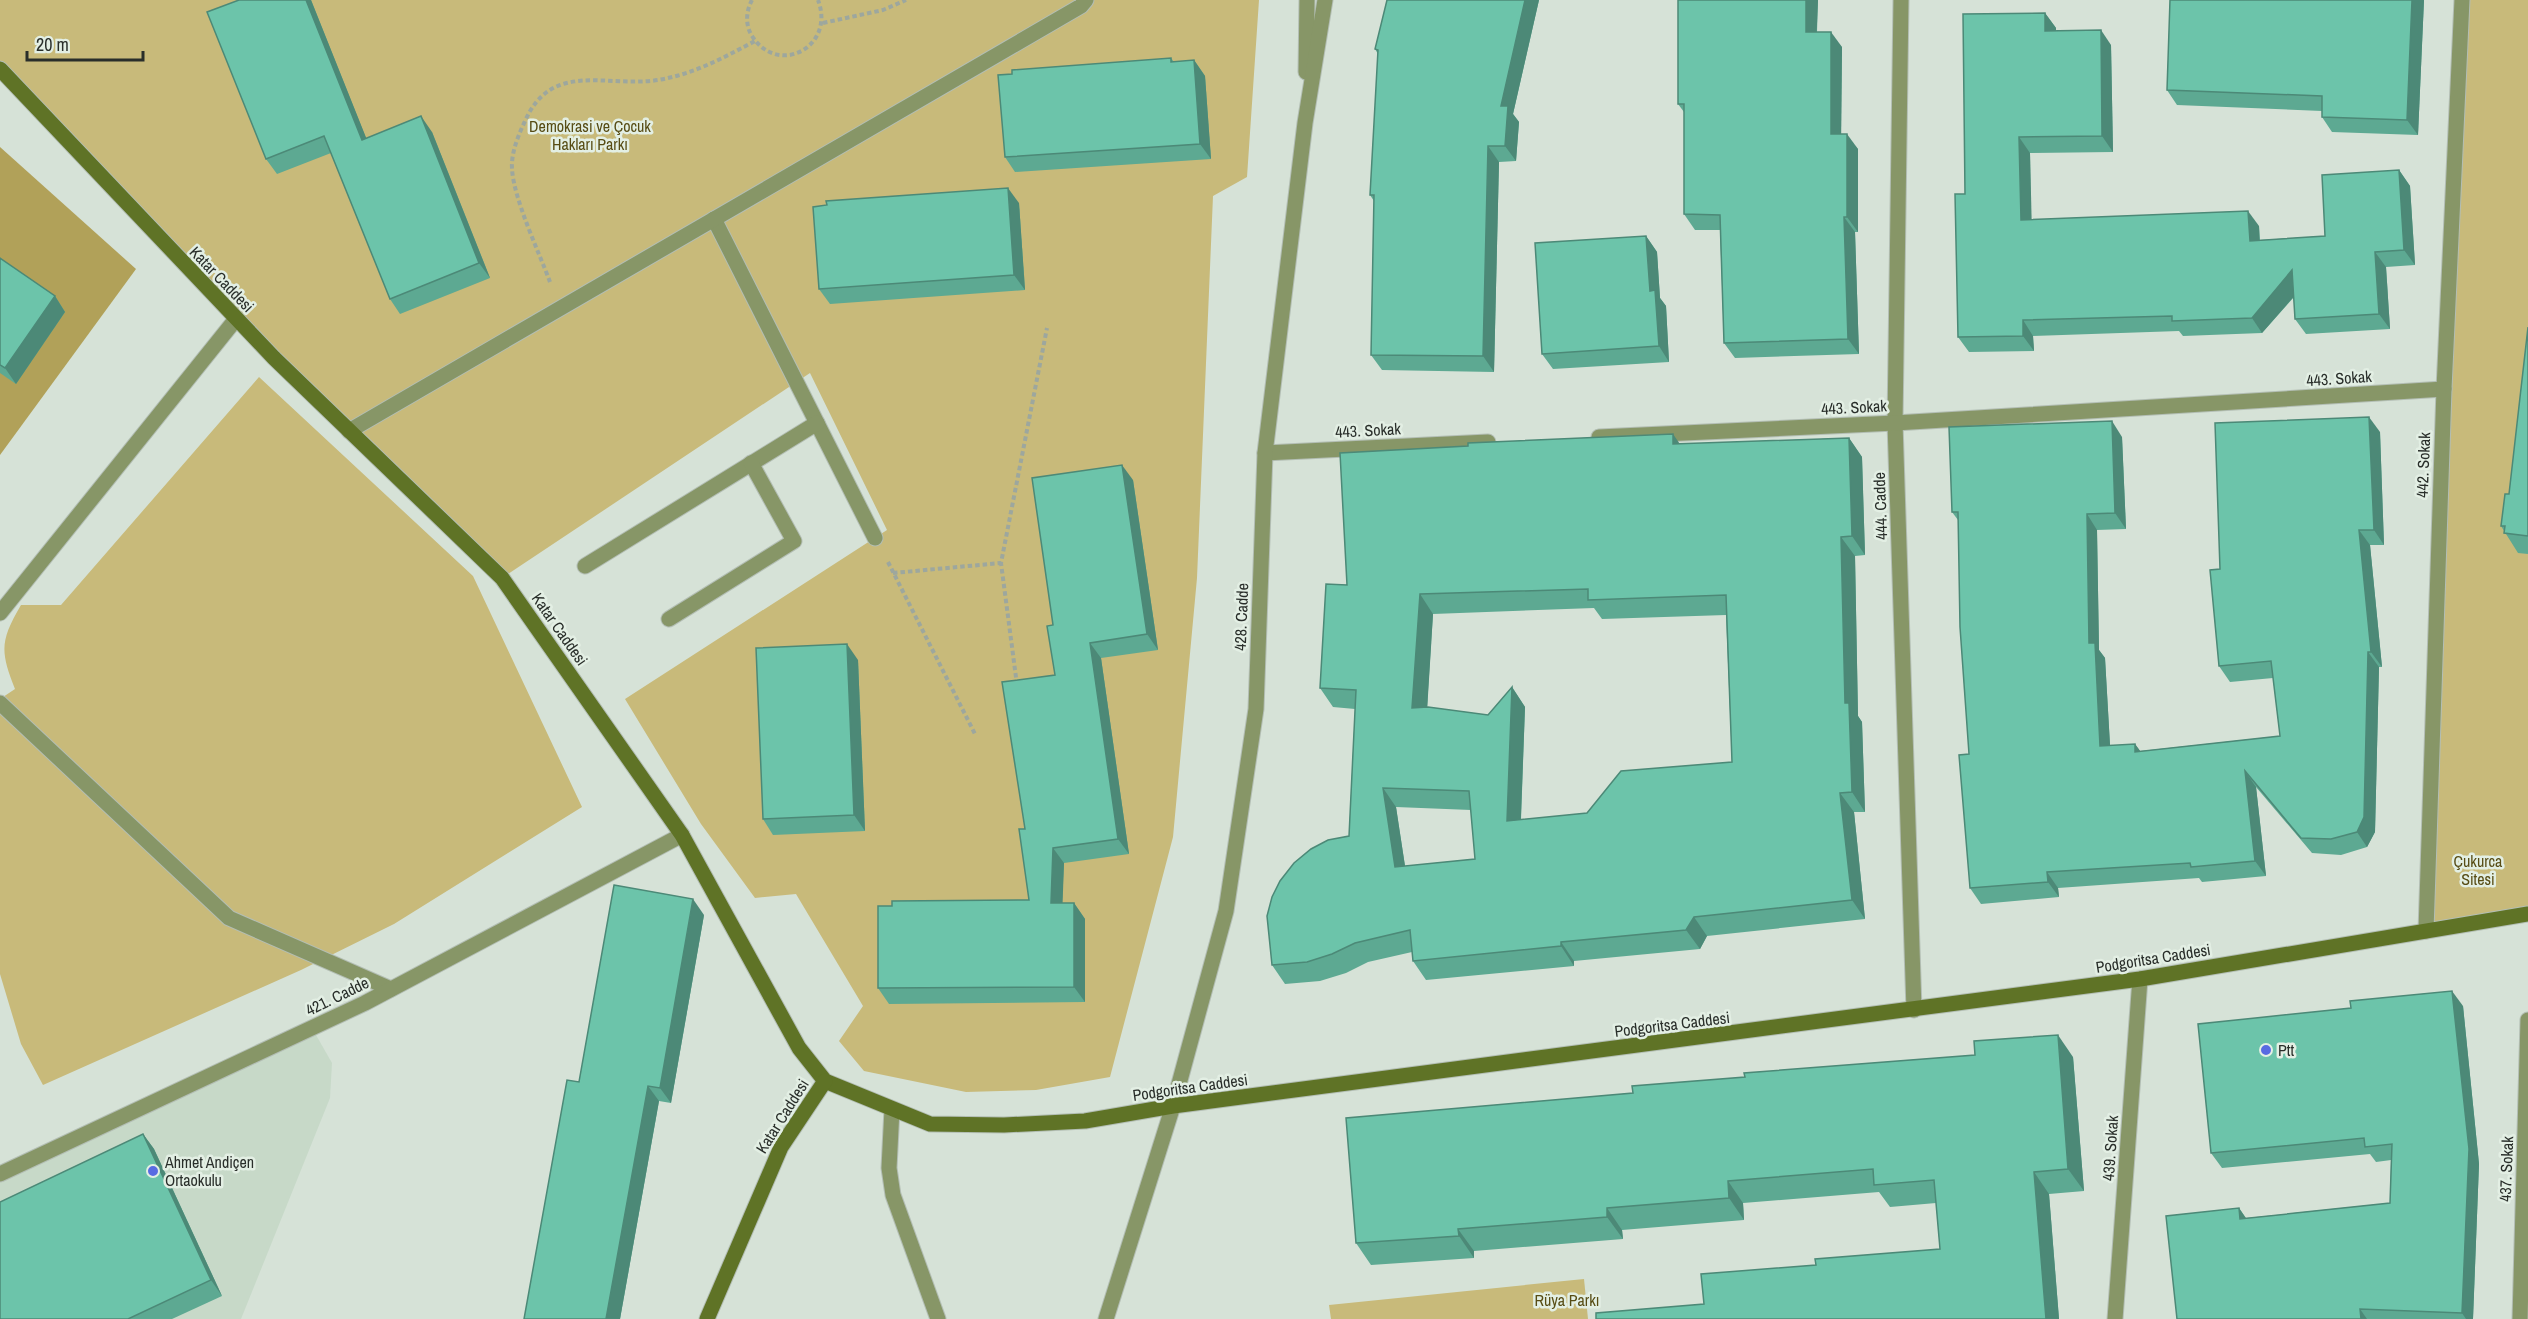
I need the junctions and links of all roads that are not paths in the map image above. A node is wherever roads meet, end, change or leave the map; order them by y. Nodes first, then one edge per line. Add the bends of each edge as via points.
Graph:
1 (1086, 0) edge
2 (1307, 0) edge
3 (1325, 0) edge
4 (1900, 0) edge
5 (2462, 0) edge
6 (0, 69) edge
7 (1305, 123) junction
8 (714, 219) junction
9 (236, 319) junction
10 (2444, 389) junction
11 (818, 423) junction
12 (1895, 423) junction
13 (349, 431) junction
14 (1586, 438) edge
15 (1503, 442) edge
16 (1265, 453) junction
17 (751, 463) junction
18 (875, 538) road end
19 (585, 566) dead end
20 (0, 613) edge
21 (669, 620) dead end
22 (0, 703) edge
23 (682, 835) junction
24 (2528, 914) edge
25 (2426, 931) junction
26 (2140, 979) junction
27 (391, 989) junction
28 (1914, 1010) junction
29 (2528, 1020) edge
30 (825, 1081) junction
31 (1173, 1106) junction
32 (892, 1109) junction
33 (0, 1174) edge
34 (707, 1319) edge
35 (938, 1319) edge
36 (1106, 1319) edge
37 (2115, 1319) edge
38 (2520, 1319) edge

1 - 8 street
2 - 7 street
3 - 7 street
4 - 12 street, 444. Cadde
5 - 10 street, 442. Sokak
6 - 9 main road, Katar Caddesi
7 - 16 street, 428. Cadde
8 - 11 street
8 - 13 street
9 - 13 main road, Katar Caddesi
9 - 20 street
10 - 12 street, 443. Sokak
10 - 25 street, 442. Sokak
11 - 17 street
11 - 18 street
12 - 14 street, 443. Sokak
12 - 28 street, 444. Cadde
13 - 23 main road, Katar Caddesi via 502,578
15 - 16 street, 443. Sokak
16 - 31 street, 428. Cadde via 1256,709 1226,912
17 - 19 street
17 - 21 street via 795,541
22 - 27 street via 229,918
23 - 27 street, 421. Cadde
23 - 30 main road, Katar Caddesi via 799,1048
24 - 25 main road, Podgoritsa Caddesi
25 - 26 main road, Podgoritsa Caddesi
26 - 28 main road, Podgoritsa Caddesi
26 - 37 street, 439. Sokak
27 - 33 street, 421. Cadde
28 - 31 main road, Podgoritsa Caddesi
29 - 38 street, 437. Sokak
30 - 32 main road, Podgoritsa Caddesi
30 - 34 main road, Katar Caddesi via 781,1147
31 - 32 main road, Podgoritsa Caddesi via 1085,1121 1004,1125 930,1125
31 - 36 street, 428. Cadde
32 - 35 street via 889,1158 893,1195

